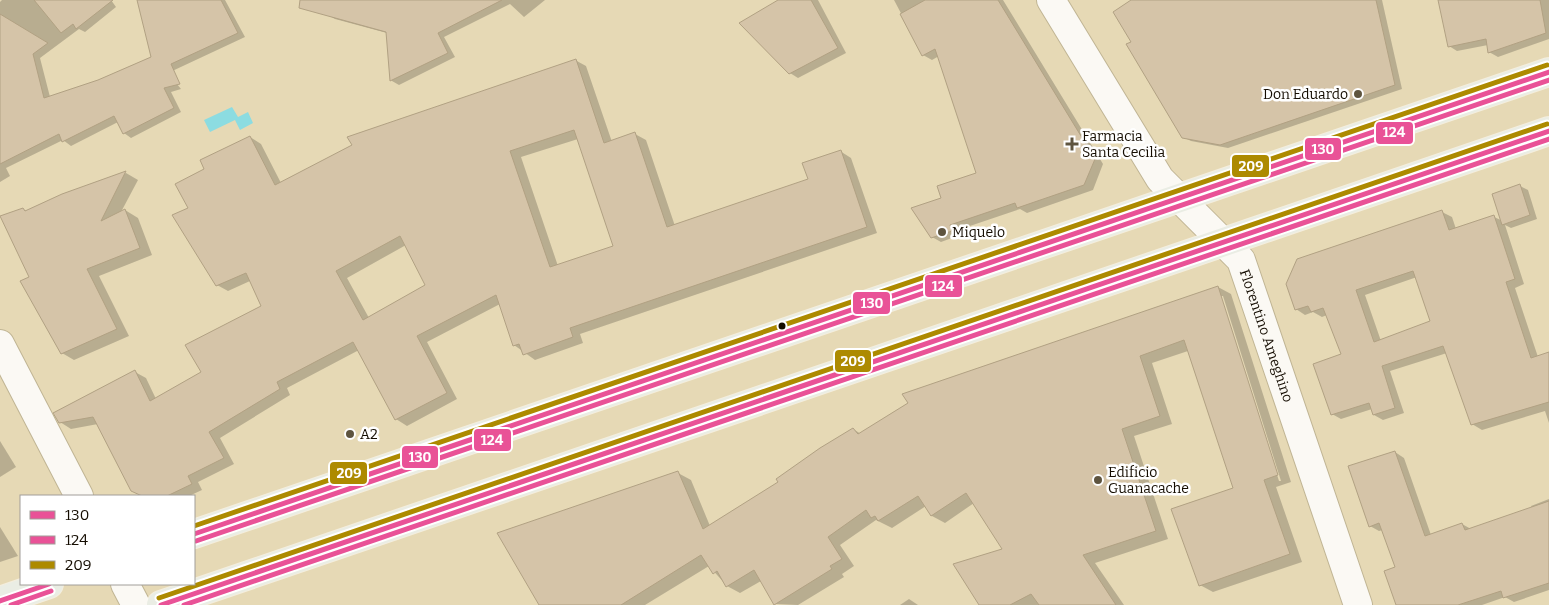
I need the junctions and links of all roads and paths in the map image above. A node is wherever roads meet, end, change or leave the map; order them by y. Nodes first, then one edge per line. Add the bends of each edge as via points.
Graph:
1 (1051, 0) edge
2 (1549, 72) edge
3 (1549, 130) edge
4 (1179, 198) junction
5 (1223, 242) junction
6 (0, 344) edge
7 (78, 495) edge
8 (195, 534) edge
9 (46, 585) edge
10 (126, 585) edge
11 (0, 601) edge
12 (136, 605) edge
13 (161, 605) edge
14 (1358, 605) edge

1 - 4 street, Florentino Ameghino via 1160,179
2 - 4 main road
3 - 5 main road
4 - 5 street, Florentino Ameghino
4 - 8 main road
5 - 13 main road
5 - 14 street, Florentino Ameghino via 1241,260
6 - 7 street
9 - 11 main road
10 - 12 street

